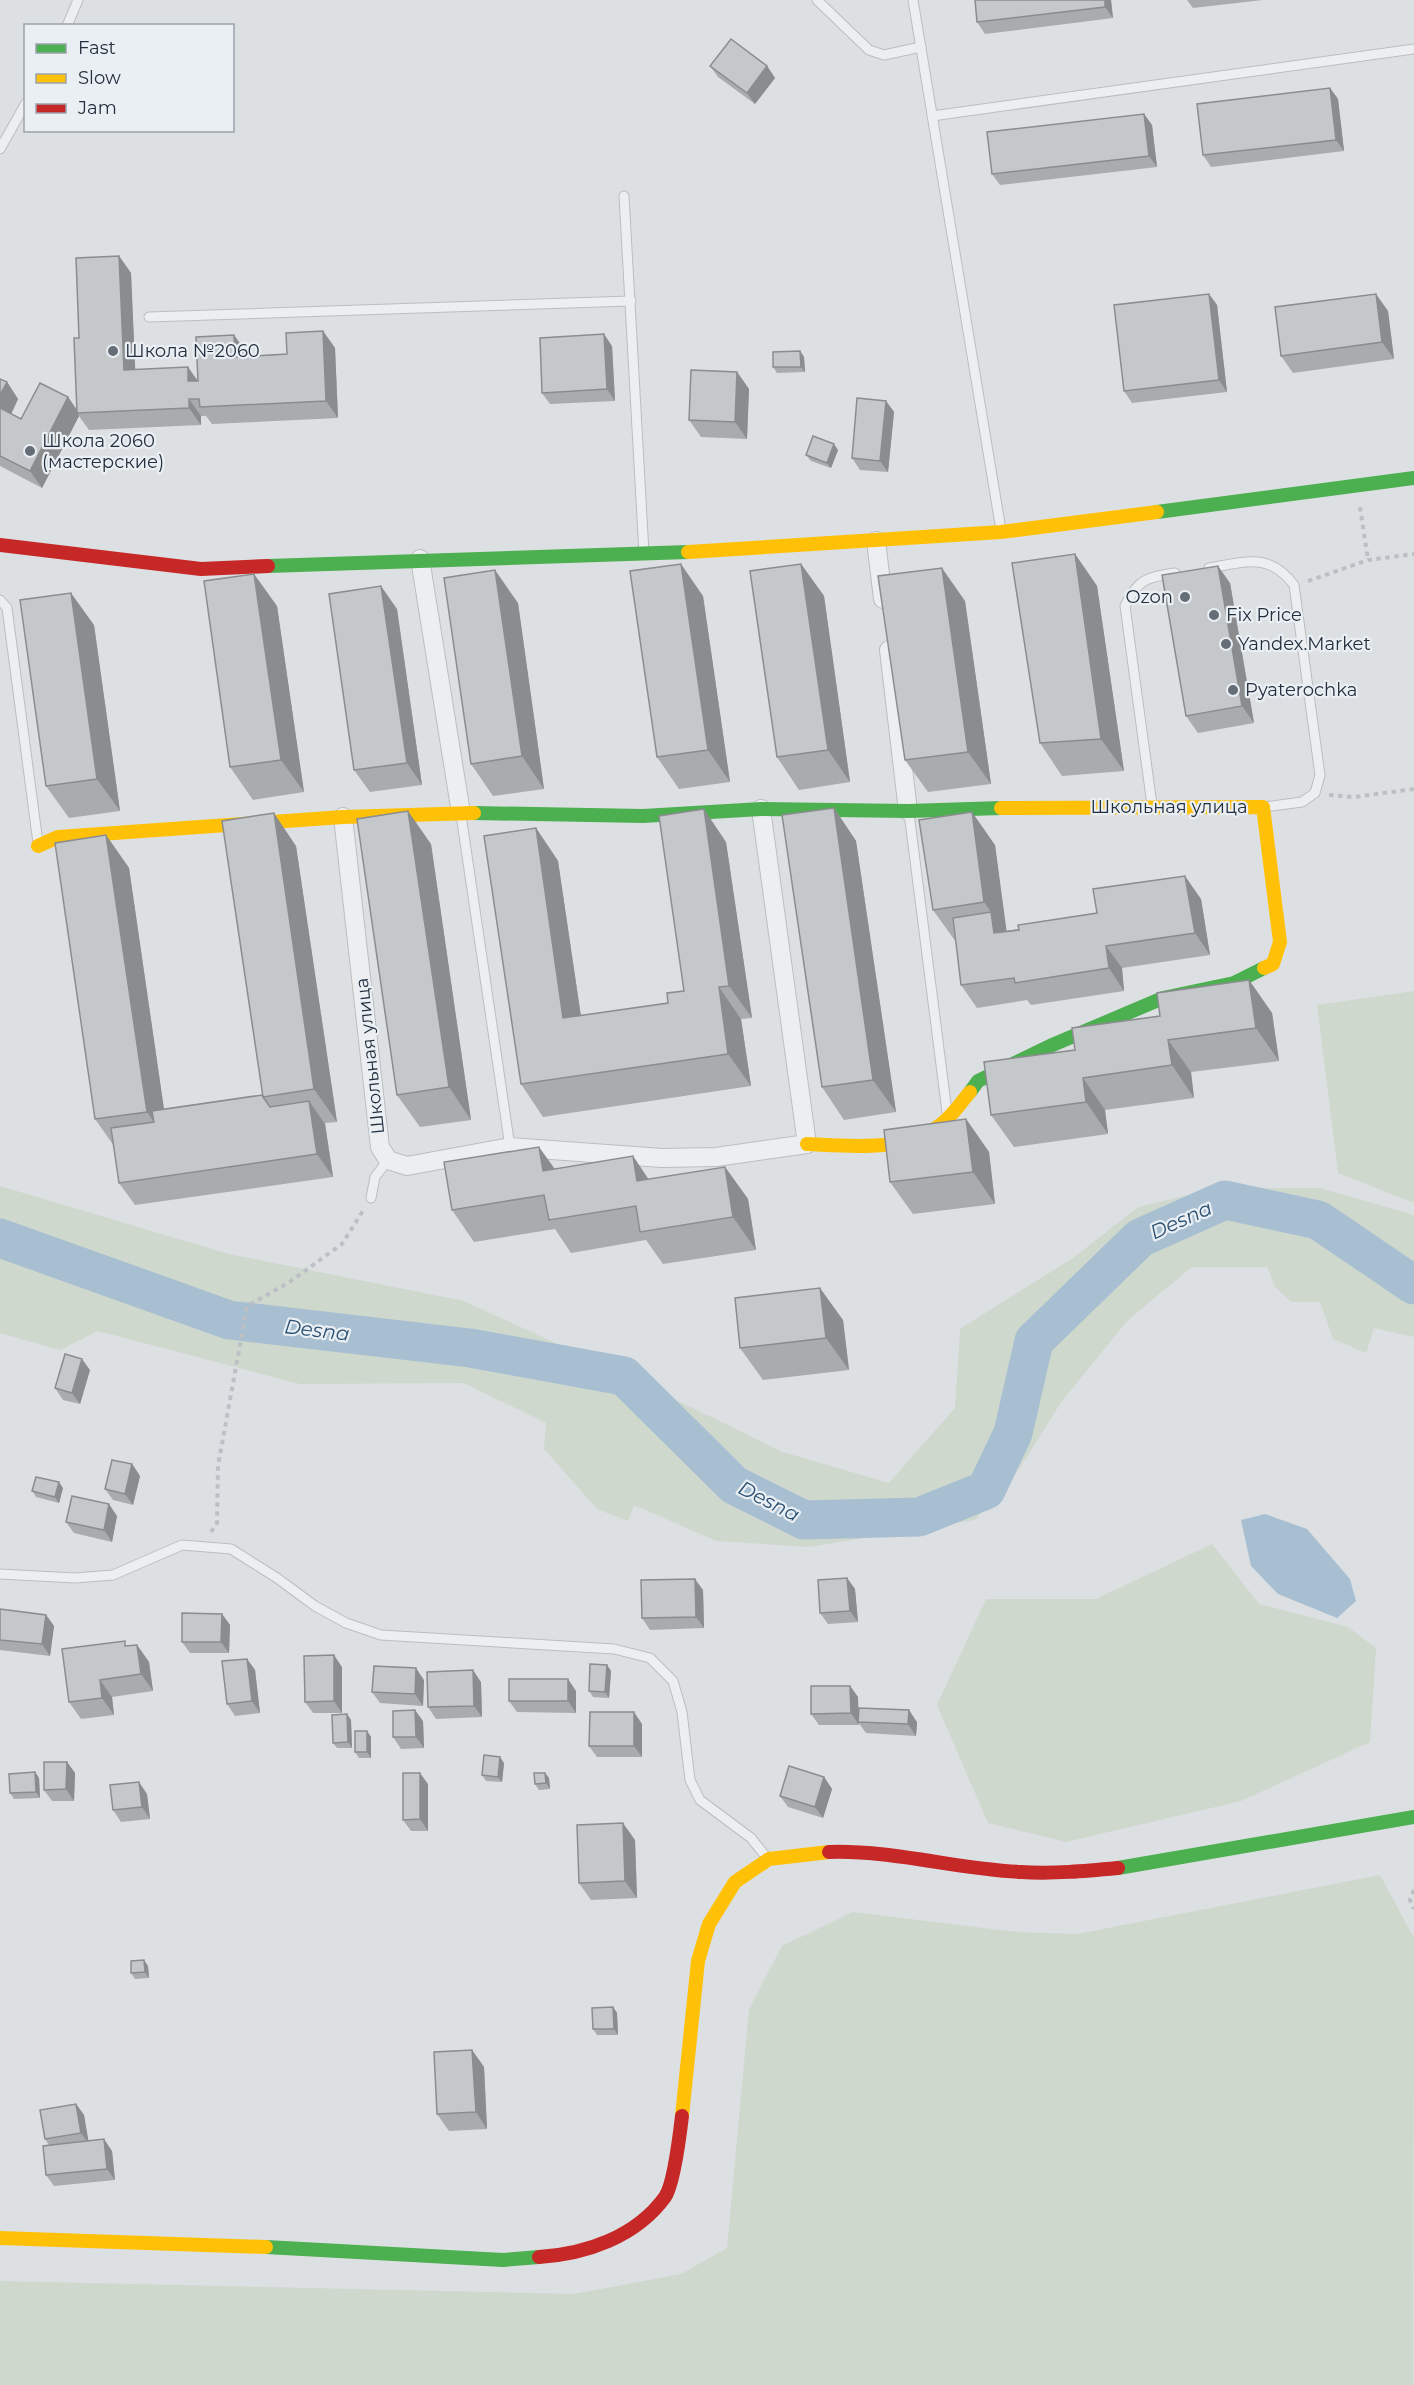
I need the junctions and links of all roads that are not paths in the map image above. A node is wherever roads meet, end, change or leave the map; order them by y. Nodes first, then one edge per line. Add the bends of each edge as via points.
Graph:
1 (78, 0) edge
2 (817, 0) edge
3 (913, 0) edge
4 (67, 24) edge
5 (921, 47) junction
6 (1414, 49) edge
7 (24, 107) edge
8 (932, 116) junction
9 (0, 149) edge
10 (624, 196) dead end
11 (630, 302) junction
12 (149, 317) dead end
13 (1414, 478) edge
14 (1001, 532) junction
15 (876, 541) junction
16 (0, 545) edge
17 (645, 555) junction
18 (420, 560) junction
19 (1193, 570) edge
20 (1182, 572) edge
21 (0, 600) edge
22 (885, 611) edge
23 (888, 635) edge
24 (1153, 806) junction
25 (1263, 807) junction
26 (761, 809) junction
27 (909, 811) junction
28 (461, 813) junction
29 (343, 817) junction
30 (39, 846) joint
31 (948, 1119) junction
32 (807, 1144) junction
33 (510, 1147) junction
34 (388, 1160) junction
35 (370, 1198) road end
36 (0, 1574) edge
37 (1414, 1817) edge
38 (769, 1859) junction
39 (0, 2238) edge

1 - 4 lane
2 - 5 lane via 869,50 884,55
3 - 5 lane
5 - 8 lane
6 - 8 lane
7 - 9 lane
8 - 14 lane
10 - 11 lane
11 - 12 lane
11 - 17 lane
13 - 14 street
14 - 15 street
15 - 17 street
15 - 22 street
16 - 18 street via 201,569
17 - 18 street
18 - 28 street
19 - 25 lane via 1259,560 1283,571 1294,585 1320,775 1315,793 1302,802
20 - 24 lane via 1149,577 1134,588 1125,606
21 - 30 lane via 7,608
23 - 27 street
24 - 25 street, Школьная улица
24 - 27 street, Школьная улица
25 - 31 street, Школьная улица via 1280,942 1273,964 1234,982 1163,998 1050,1046 978,1081
26 - 27 street, Школьная улица
26 - 28 street, Школьная улица via 632,816
26 - 32 street
27 - 31 lane
28 - 29 street, Школьная улица
28 - 33 lane
29 - 30 street, Школьная улица via 58,837
29 - 34 street, Школьная улица via 380,1147
31 - 32 street, Школьная улица via 916,1138 884,1146
32 - 33 street, Школьная улица via 716,1157 663,1158
33 - 34 street, Школьная улица via 407,1166
34 - 35 lane via 375,1177
36 - 38 lane via 75,1578 113,1575 182,1545 231,1549 315,1606 346,1623 381,1635 614,1649 650,1658 673,1681 682,1712 690,1780 700,1800 751,1838
37 - 38 street via 1141,1866 1078,1872 1020,1872 863,1851
38 - 39 street via 735,1882 709,1924 698,1961 678,2143 666,2196 630,2232 570,2255 503,2260 171,2242

